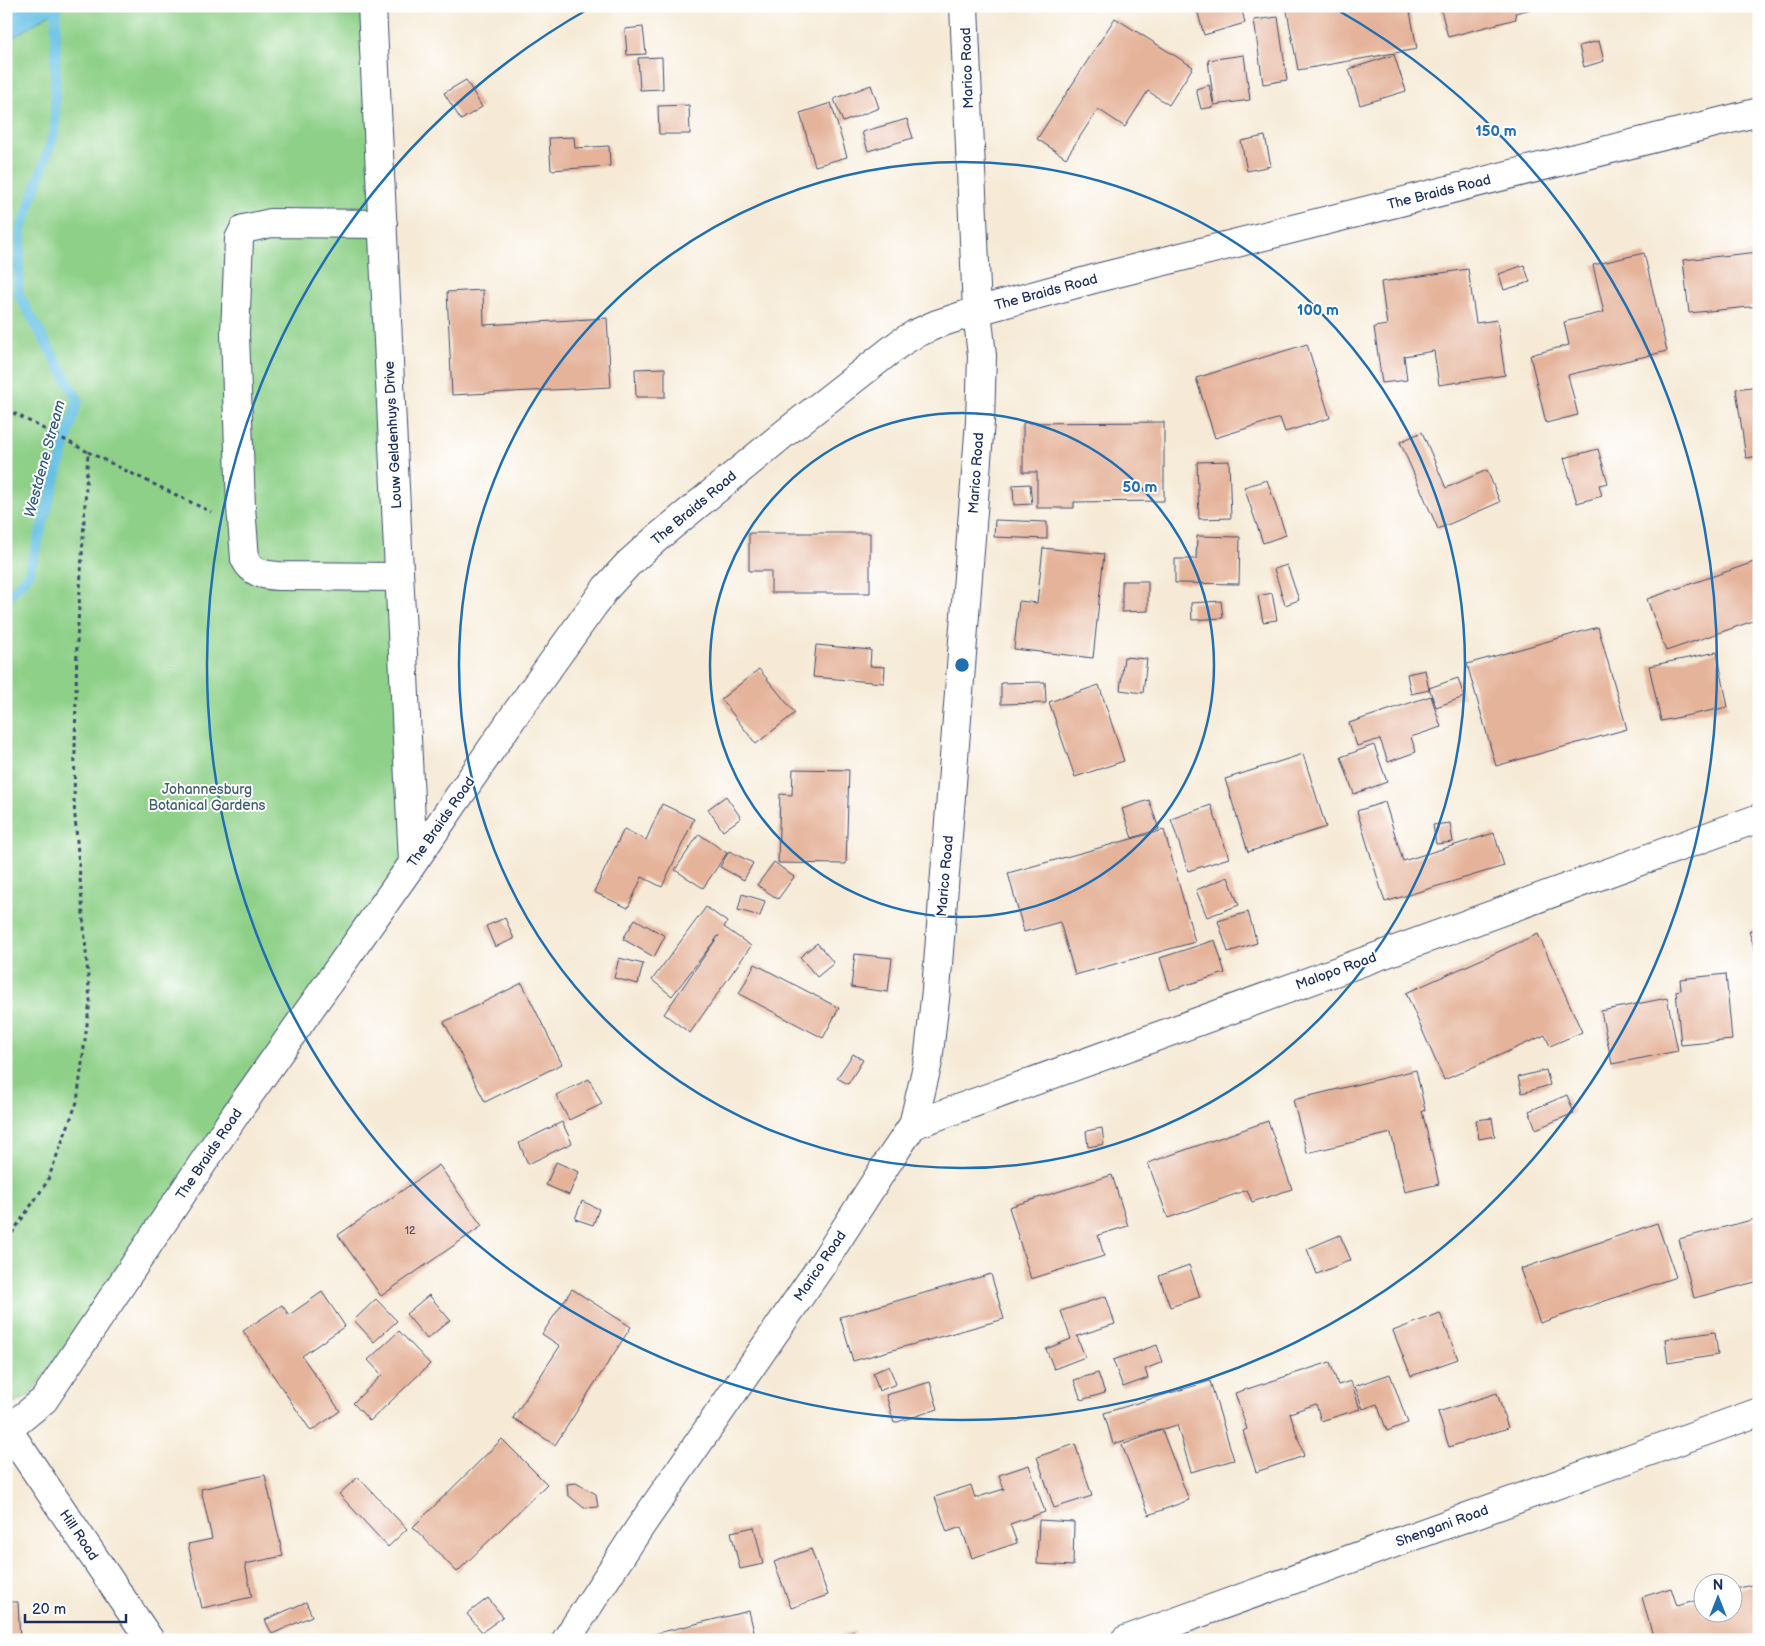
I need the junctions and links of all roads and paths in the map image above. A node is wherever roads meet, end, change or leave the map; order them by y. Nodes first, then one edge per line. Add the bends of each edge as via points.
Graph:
1 (372, 6) edge
2 (964, 6) edge
3 (1759, 112) edge
4 (383, 224) junction
5 (977, 311) junction
6 (6, 409) edge
7 (87, 451) junction
8 (242, 528) junction
9 (399, 577) junction
10 (1759, 818) edge
11 (413, 863) junction
12 (914, 1125) junction
13 (6, 1242) edge
14 (1759, 1412) edge
15 (7, 1430) edge
16 (150, 1640) edge
17 (566, 1640) edge
18 (1126, 1640) edge

1 - 4 street, Louw Geldenhuys Drive
2 - 5 street, Marico Road
3 - 5 street, The Braids Road
4 - 8 street via 271,223 244,229 238,239 235,333
4 - 9 street, Louw Geldenhuys Drive
5 - 11 street, The Braids Road via 937,324 900,343 736,473 628,564 587,612
5 - 12 street, Marico Road via 982,356 967,594 936,990 928,1062
6 - 7 path
7 - 8 path
7 - 13 path via 74,804 90,1001 78,1102 47,1182
8 - 9 street via 244,559 256,572 264,575
9 - 11 street, Louw Geldenhuys Drive
10 - 12 street, Malopo Road
11 - 15 street, The Braids Road via 235,1116 44,1400
12 - 17 street, Marico Road via 821,1266 640,1526
14 - 18 street, Shengani Road
15 - 16 street, Hill Road

